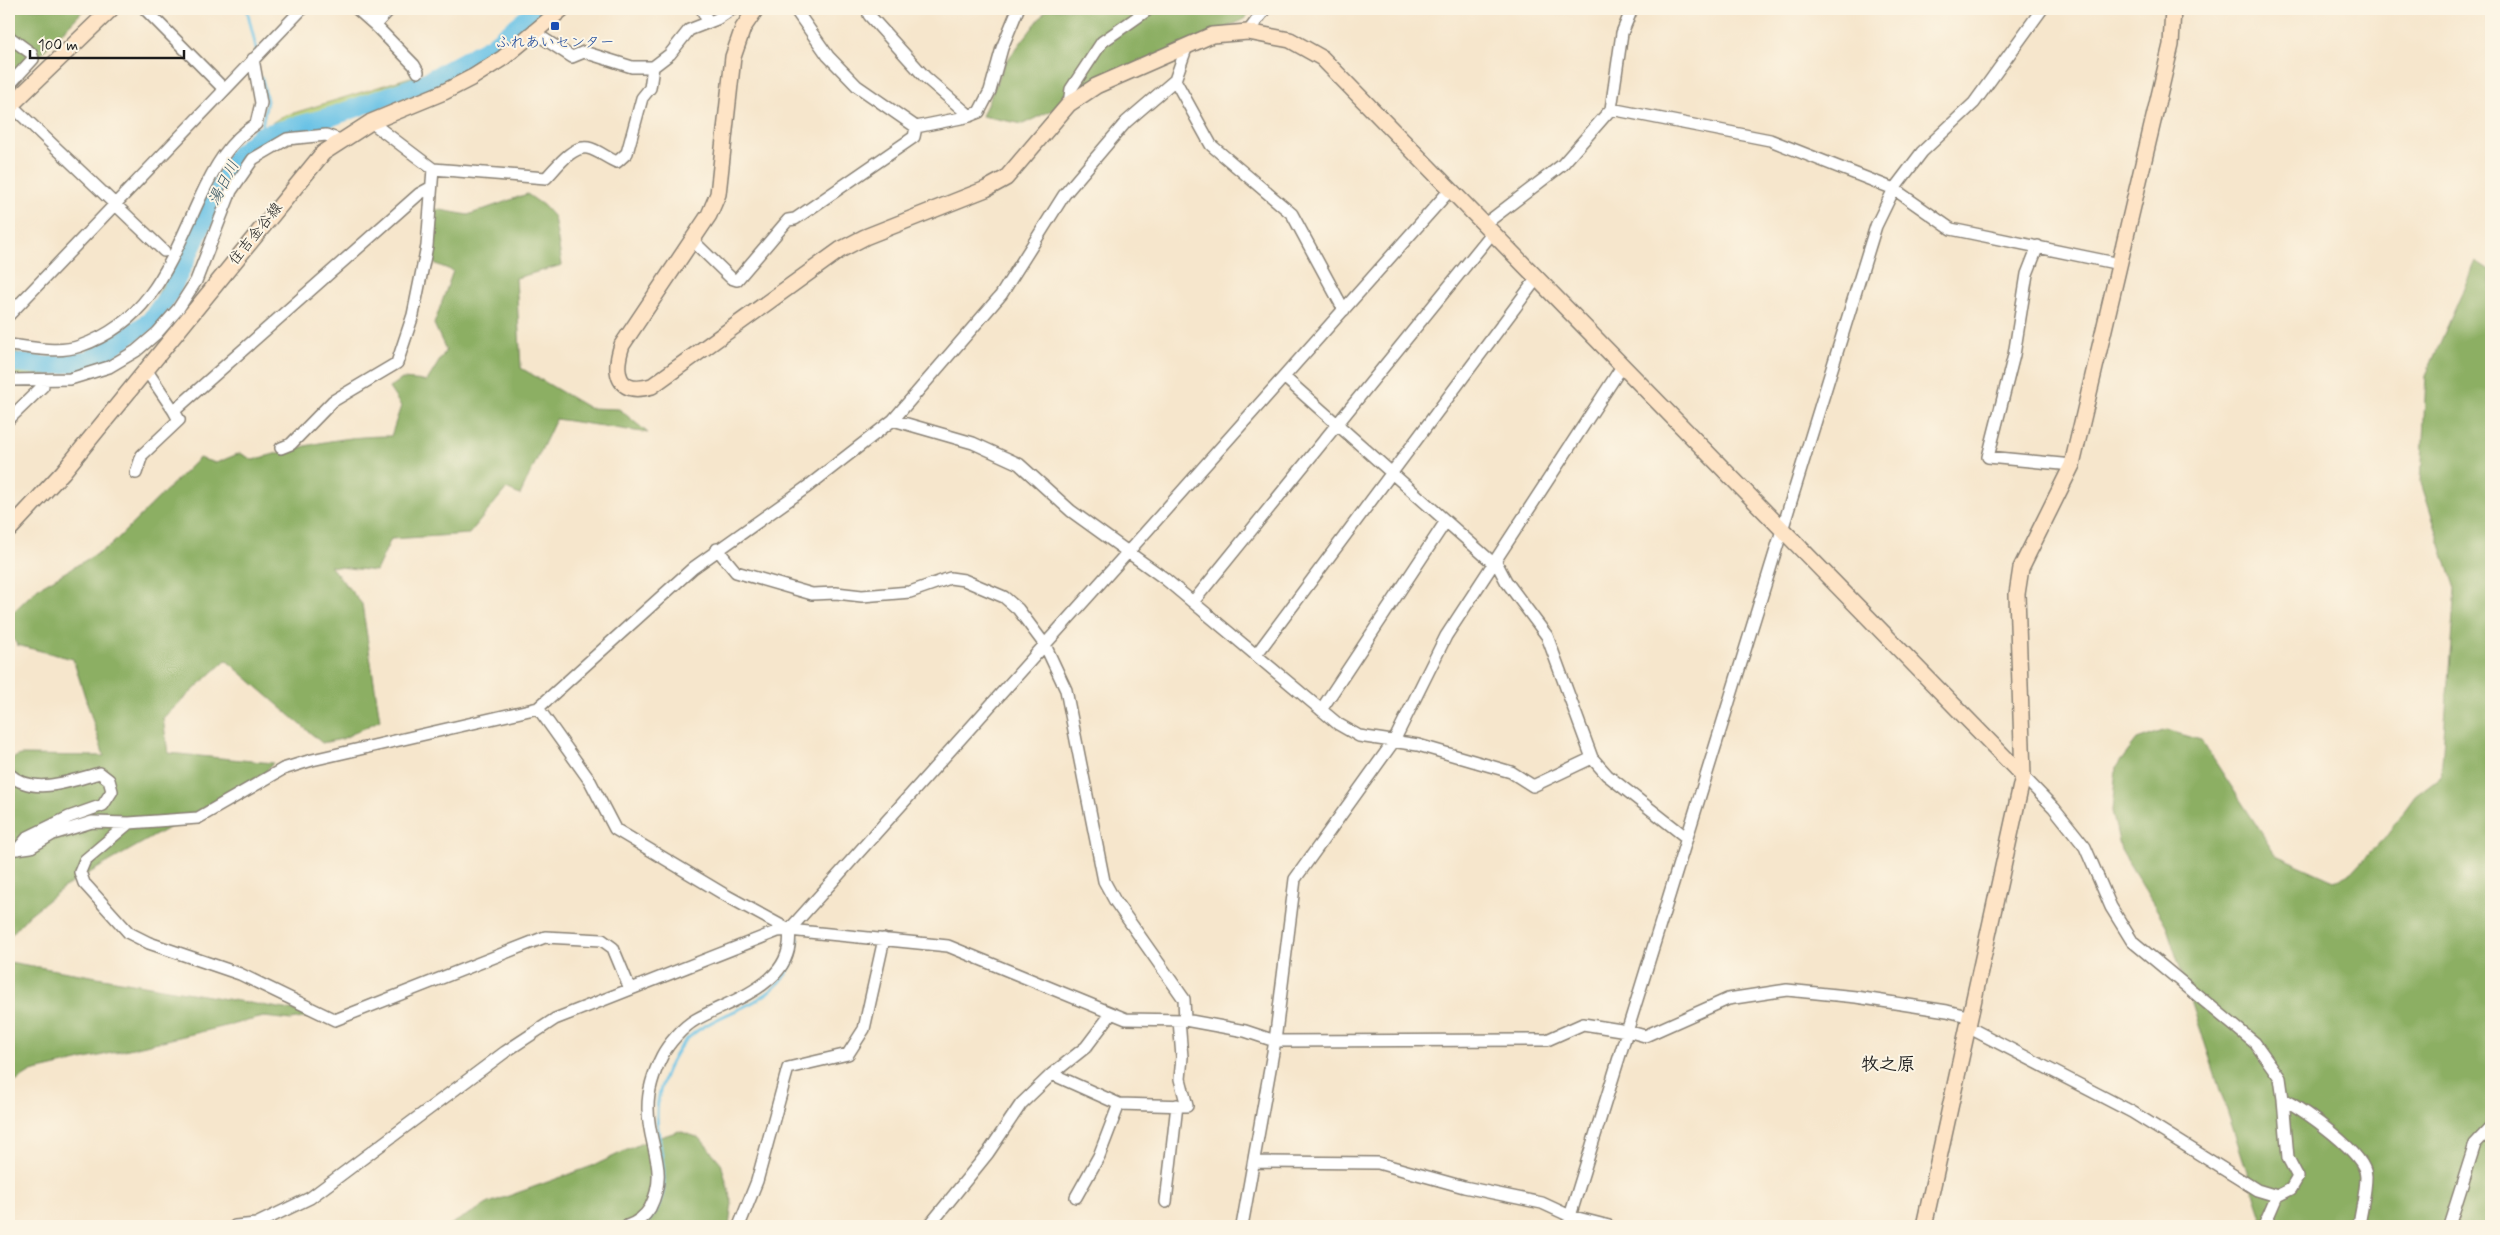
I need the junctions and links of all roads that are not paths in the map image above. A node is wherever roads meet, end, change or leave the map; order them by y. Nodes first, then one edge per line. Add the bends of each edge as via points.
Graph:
1 (111, 9) edge
2 (144, 9) edge
3 (302, 9) edge
4 (358, 9) edge
5 (390, 9) edge
6 (562, 9) edge
7 (702, 9) edge
8 (732, 9) edge
9 (756, 9) edge
10 (795, 9) edge
11 (1018, 9) edge
12 (1149, 9) edge
13 (1265, 9) edge
14 (1632, 9) edge
15 (2042, 9) edge
16 (2173, 9) edge
17 (869, 15) dead end
18 (708, 22) junction
19 (375, 25) junction
20 (1248, 32) junction
21 (535, 33) junction
22 (9, 37) edge
23 (1186, 46) junction
24 (256, 56) junction
25 (654, 68) junction
26 (418, 72) dead end
27 (1175, 80) junction
28 (9, 85) edge
29 (224, 88) junction
30 (1069, 104) junction
31 (10, 106) edge
32 (1611, 109) junction
33 (970, 116) junction
34 (371, 122) junction
35 (916, 127) junction
36 (340, 140) junction
37 (433, 169) junction
38 (430, 188) junction
39 (1894, 189) junction
40 (1450, 190) junction
41 (113, 204) junction
42 (1489, 228) junction
43 (692, 240) junction
44 (2038, 246) junction
45 (164, 251) dead end
46 (2120, 264) junction
47 (1537, 278) junction
48 (1344, 310) junction
49 (9, 315) edge
50 (9, 345) edge
51 (1623, 365) junction
52 (147, 371) junction
53 (1284, 377) junction
54 (9, 380) edge
55 (44, 386) dead end
56 (174, 411) junction
57 (9, 419) edge
58 (893, 420) junction
59 (1337, 424) junction
60 (281, 448) dead end
61 (2072, 465) junction
62 (1392, 472) junction
63 (136, 473) dead end
64 (1446, 521) junction
65 (1782, 527) junction
66 (9, 530) edge
67 (717, 549) junction
68 (1128, 552) junction
69 (1494, 562) junction
70 (1193, 602) junction
71 (1044, 646) junction
72 (1256, 654) junction
73 (538, 708) junction
74 (1321, 710) junction
75 (1394, 741) junction
76 (1592, 758) junction
77 (9, 774) edge
78 (2023, 776) junction
79 (129, 822) junction
80 (1687, 838) junction
81 (13, 850) edge
82 (789, 930) junction
83 (884, 939) junction
84 (630, 989) junction
85 (1111, 1014) junction
86 (1182, 1020) junction
87 (1970, 1022) junction
88 (1627, 1031) junction
89 (1276, 1041) junction
90 (1052, 1074) junction
91 (2283, 1099) junction
92 (1119, 1104) junction
93 (1177, 1105) junction
94 (2491, 1127) edge
95 (1254, 1162) junction
96 (2277, 1196) junction
97 (1076, 1197) dead end
98 (1166, 1202) dead end
99 (1569, 1221) edge
100 (235, 1226) edge
101 (627, 1226) edge
102 (739, 1226) edge
103 (929, 1226) edge
104 (1242, 1226) edge
105 (1608, 1226) edge
106 (1924, 1226) edge
107 (2264, 1226) edge
108 (2359, 1226) edge
109 (2449, 1226) edge

1 - 31 street
2 - 29 street
3 - 24 street
4 - 19 street
5 - 19 street
6 - 21 street, 住吉金谷線
7 - 18 street
8 - 18 street
9 - 43 street via 743,28 733,56 718,194
10 - 35 street via 828,56 857,86
11 - 33 street via 1002,48 990,91 979,112
12 - 30 street via 1102,42 1071,89
13 - 20 street
14 - 32 street via 1622,33
15 - 39 street via 1974,103 1922,152
16 - 46 street via 2171,45
17 - 33 street via 925,77
18 - 25 street via 689,30
19 - 26 street
20 - 23 street via 1212,35
20 - 40 street via 1290,40 1322,58
21 - 25 street via 572,57 584,52 632,67
21 - 34 street, 住吉金谷線 via 474,77
22 - 28 street via 31,53 33,59
23 - 27 street
23 - 30 street via 1096,86
24 - 29 street
24 - 50 street via 261,103 256,124 243,132 223,153 155,289 134,315 79,346 44,350
25 - 37 street via 627,153 617,162 588,148 568,155 546,178
27 - 48 street via 1211,145 1292,214
27 - 58 street via 1126,122 1070,188 1001,295
29 - 41 street
30 - 43 street via 1006,178 840,250 652,386 637,390 628,387 620,380 616,363 622,345
31 - 41 street
32 - 39 street via 1770,140
32 - 42 street via 1562,165
33 - 35 street
34 - 36 street, 住吉金谷線
34 - 37 street
35 - 43 street via 914,137 795,219 788,220 737,280
36 - 52 street, 住吉金谷線 via 322,153 304,174
36 - 54 street via 326,136 287,139 253,159 231,191 196,281 158,333 136,351 109,367 70,379
37 - 38 street
38 - 56 street via 419,194
38 - 60 street via 427,246 413,315 397,363 333,401 291,444
39 - 44 street via 1951,229
39 - 65 street via 1876,226
40 - 42 street
40 - 48 street
41 - 45 street
41 - 49 street
42 - 47 street
42 - 59 street
44 - 46 street
44 - 61 street via 2027,274 2014,355 1988,457
46 - 61 street
47 - 51 street
47 - 62 street
48 - 53 street
51 - 65 street
51 - 69 street
52 - 56 street
52 - 66 street, 住吉金谷線 via 63,472
53 - 59 street
53 - 68 street
55 - 57 street
56 - 63 street via 179,420 142,455
58 - 67 street via 807,487
58 - 68 street via 973,443 1019,464 1071,512
59 - 62 street
59 - 70 street
61 - 78 street via 2021,568 2018,585
62 - 64 street
62 - 72 street
64 - 69 street
64 - 74 street
65 - 78 street
65 - 80 street
67 - 71 street via 736,572 812,594 862,596 910,592 950,578 964,580 1004,597 1018,609
67 - 73 street
68 - 70 street
68 - 71 street
69 - 75 street via 1446,636
69 - 76 street via 1547,636
70 - 72 street
71 - 82 street
71 - 86 street via 1066,690 1104,881 1184,999
72 - 74 street
73 - 79 street via 291,766 198,818
73 - 82 street via 590,780 615,829
74 - 75 street via 1359,736
75 - 76 street via 1511,772 1533,786
75 - 89 street via 1295,879
76 - 80 street via 1607,775
77 - 81 street via 26,784 40,786 100,772 109,780 112,791 103,805 28,837
78 - 87 street
78 - 91 street via 2085,847 2110,907 2132,941 2255,1043 2280,1078
79 - 81 street via 92,822 53,834 31,848
79 - 84 street via 85,860 80,872 84,883 129,933 240,974 335,1020 545,937 602,940 613,948
80 - 88 street
82 - 83 street
82 - 84 street via 778,931
82 - 101 street via 791,943 785,962 764,984 745,997 694,1021 663,1054 652,1077 648,1108 658,1192 646,1214
83 - 85 street via 948,946
83 - 102 street via 864,1029 848,1054 788,1068 757,1181
84 - 100 street via 555,1019 505,1052 310,1198 256,1224
85 - 86 street via 1126,1019
85 - 90 street via 1086,1047
86 - 89 street via 1245,1031
86 - 93 street via 1180,1079 1187,1106
87 - 88 street via 1947,1010 1788,990 1728,1000 1644,1036
87 - 96 street via 2132,1112 2257,1190
87 - 106 street
88 - 89 street via 1583,1024 1547,1040
88 - 99 street
89 - 95 street
90 - 92 street
90 - 103 street via 1022,1104 968,1180
91 - 96 street via 2288,1158 2298,1177 2291,1189
91 - 108 street via 2326,1128 2357,1157 2366,1174
92 - 93 street
92 - 97 street via 1099,1156
93 - 98 street
94 - 109 street via 2475,1144
95 - 99 street via 1378,1163 1464,1187 1542,1203
95 - 104 street
96 - 107 street
99 - 105 street

